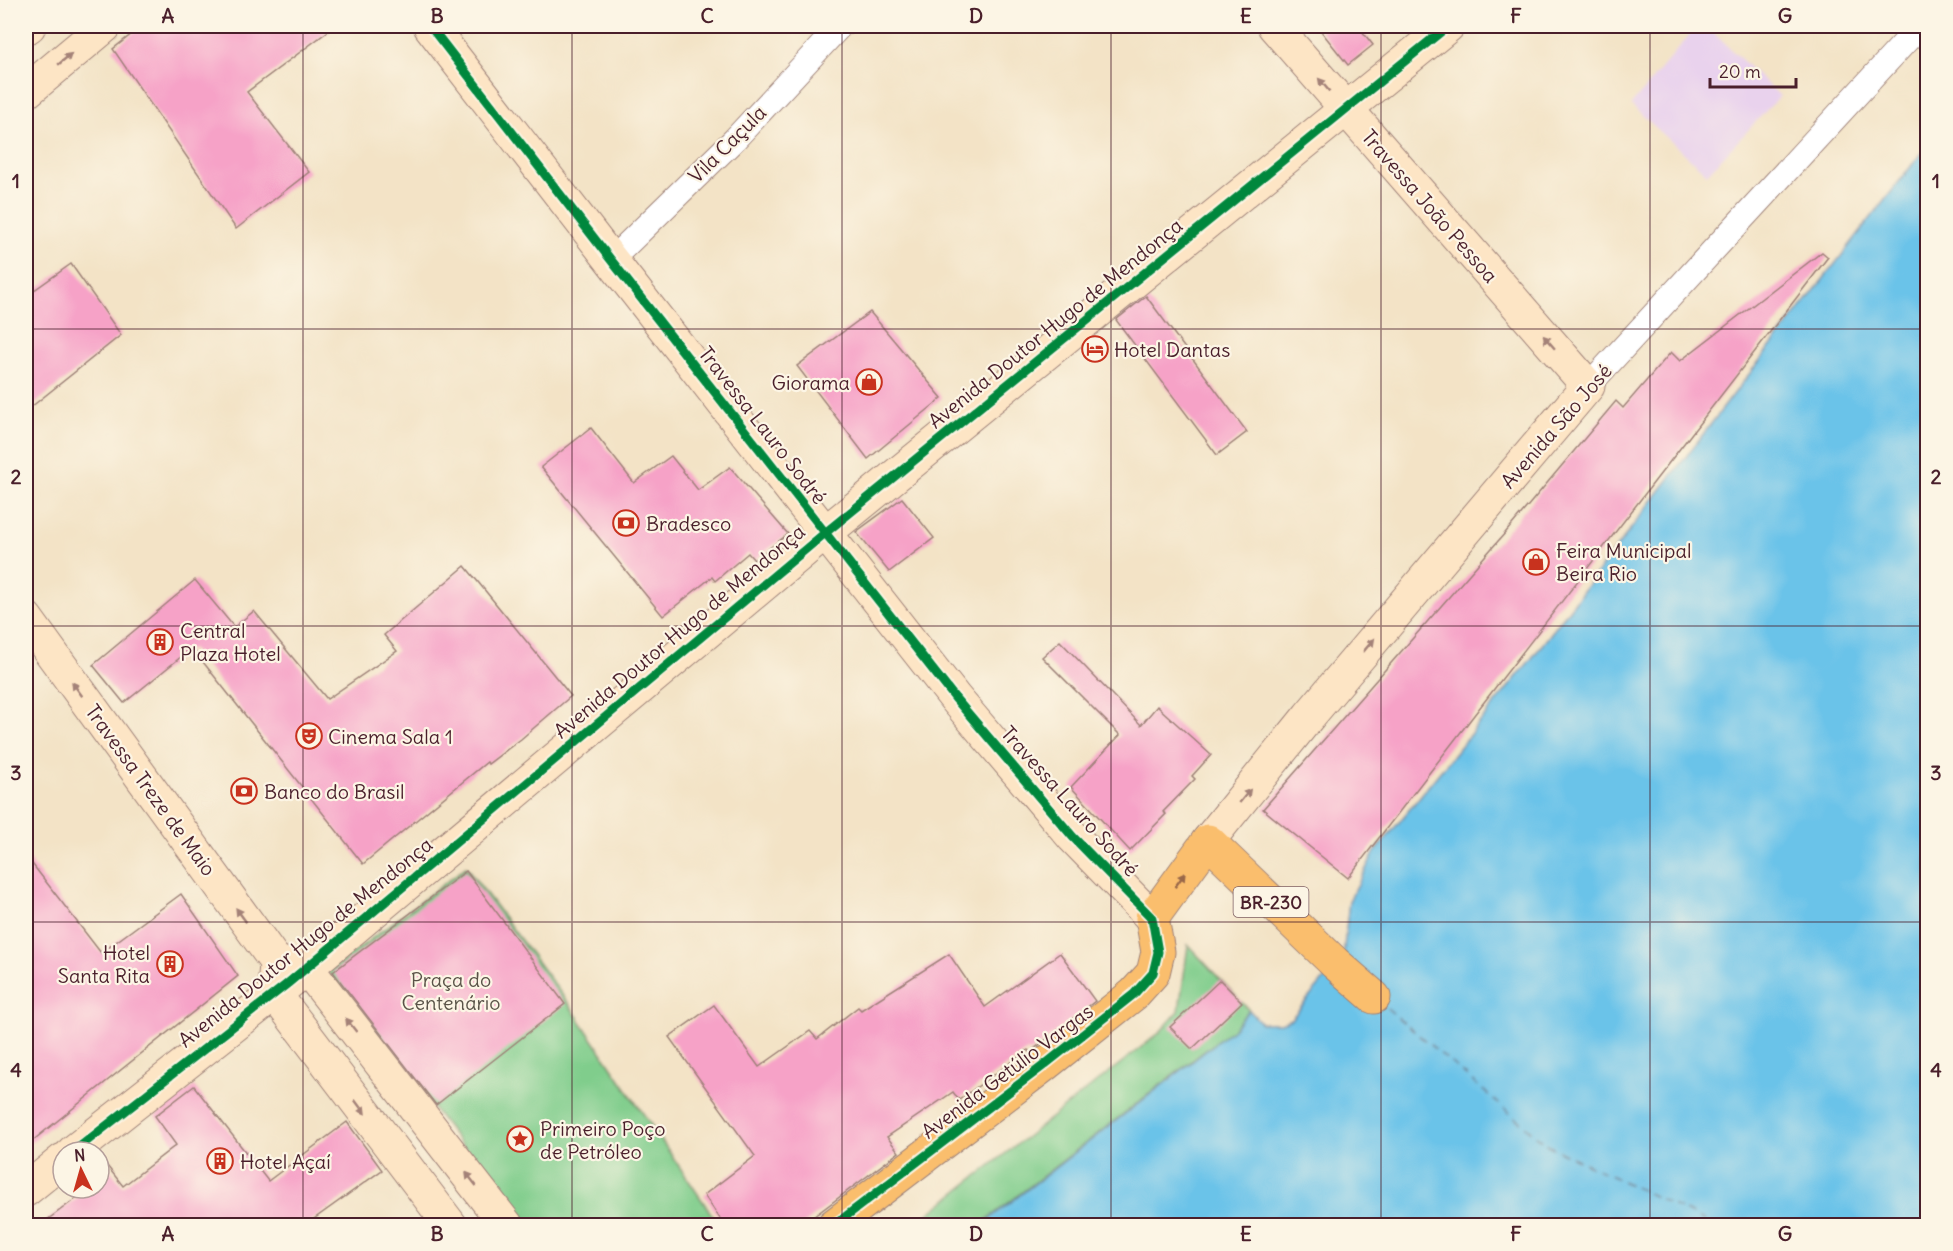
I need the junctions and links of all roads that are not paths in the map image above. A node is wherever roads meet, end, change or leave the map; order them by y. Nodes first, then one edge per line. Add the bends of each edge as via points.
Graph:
1 (105, 26) edge
2 (430, 26) edge
3 (840, 26) edge
4 (1274, 26) edge
5 (1448, 26) edge
6 (1914, 28) edge
7 (26, 92) edge
8 (1346, 110) junction
9 (610, 260) junction
10 (1588, 386) junction
11 (825, 533) junction
12 (26, 618) edge
13 (1208, 841) junction
14 (1152, 918) junction
15 (285, 974) junction
16 (1374, 997) dead end
17 (87, 1140) edge
18 (442, 1142) junction
19 (51, 1170) edge
20 (408, 1170) junction
21 (26, 1190) edge
22 (451, 1226) edge
23 (507, 1226) edge
24 (833, 1226) edge

7 -> 1 street
2 - 9 street, Travessa Lauro Sodré
3 - 9 street, Vila Caçula via 735,139
8 -> 4 street, Travessa João Pessoa
5 - 8 street, Avenida Doutor Hugo de Mendonça
6 - 10 street, Avenida São José
10 -> 8 street, Travessa João Pessoa
8 - 11 street, Avenida Doutor Hugo de Mendonça
9 - 11 street, Travessa Lauro Sodré
13 -> 10 street, Avenida São José
11 - 14 street, Travessa Lauro Sodré via 977,724 1073,837
11 - 15 street, Avenida Doutor Hugo de Mendonça
15 -> 12 street, Travessa Treze de Maio
14 -> 13 main road
13 - 16 main road, BR-230
14 - 24 main road, Avenida Getúlio Vargas via 1158,952 1153,973 1134,994
15 - 17 street, Avenida Doutor Hugo de Mendonça
18 -> 15 street, Travessa Treze de Maio
15 -> 20 street, Travessa Treze de Maio
18 - 20 street
23 -> 18 street, Travessa Treze de Maio
19 - 21 street
20 - 22 street, Travessa Treze de Maio

